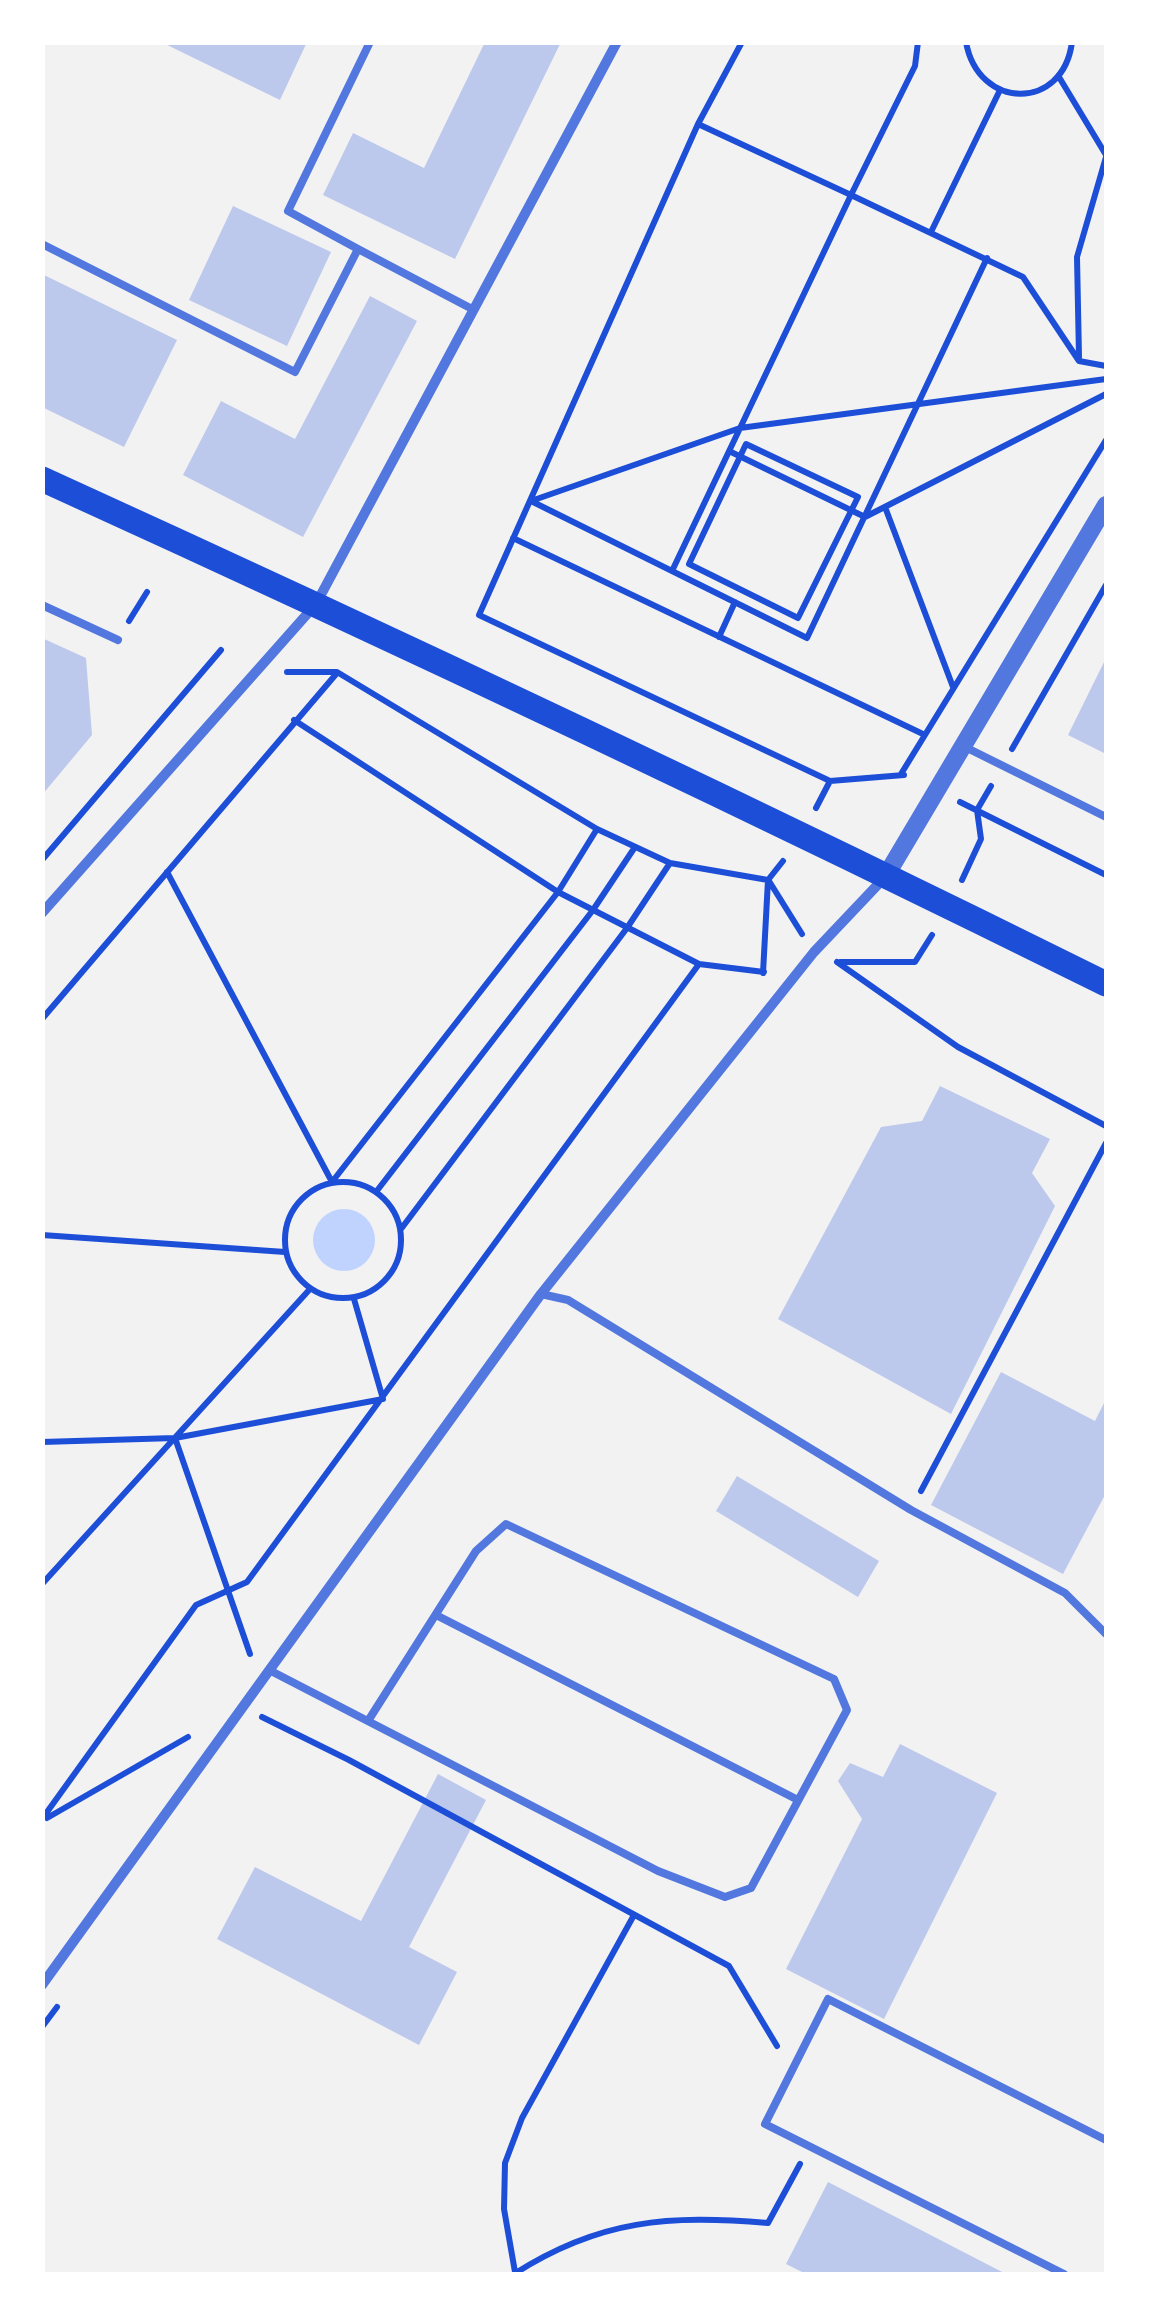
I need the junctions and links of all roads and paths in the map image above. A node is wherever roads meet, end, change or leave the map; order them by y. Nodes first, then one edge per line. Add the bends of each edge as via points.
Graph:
1 (370, 42) edge
2 (617, 42) edge
3 (742, 42) edge
4 (918, 42) edge
5 (966, 42) edge
6 (1072, 42) edge
7 (1059, 77) junction
8 (1000, 90) junction
9 (698, 124) junction
10 (1106, 156) edge
11 (851, 195) junction
12 (931, 232) junction
13 (42, 244) edge
14 (358, 249) junction
15 (987, 258) junction
16 (474, 310) junction
17 (1079, 361) junction
18 (1106, 366) edge
19 (1106, 379) edge
20 (1106, 394) edge
21 (918, 403) junction
22 (740, 428) junction
23 (1106, 440) edge
24 (729, 450) junction
25 (741, 456) junction
26 (42, 479) edge
27 (531, 501) junction
28 (1106, 506) edge
29 (885, 507) junction
30 (852, 510) junction
31 (865, 517) junction
32 (513, 538) junction
33 (672, 571) junction
34 (1106, 585) edge
35 (147, 592) dead end
36 (735, 602) junction
37 (42, 604) edge
38 (316, 604) junction
39 (719, 637) junction
40 (118, 640) joint
41 (222, 650) dead end
42 (255, 672) junction
43 (337, 672) junction
44 (954, 688) junction
45 (294, 720) junction
46 (925, 735) junction
47 (963, 746) junction
48 (1002, 765) junction
49 (901, 774) junction
50 (830, 781) junction
51 (938, 791) junction
52 (977, 810) junction
53 (1106, 817) edge
54 (597, 829) junction
55 (802, 838) junction
56 (635, 847) junction
57 (42, 860) edge
58 (670, 864) junction
59 (167, 872) junction
60 (887, 874) junction
61 (1106, 875) edge
62 (768, 880) junction
63 (558, 892) junction
64 (594, 910) junction
65 (42, 914) edge
66 (627, 928) junction
67 (814, 952) junction
68 (699, 964) junction
69 (764, 972) dead end
70 (1106, 984) edge
71 (42, 1020) edge
72 (1106, 1126) edge
73 (1106, 1143) edge
74 (332, 1182) junction
75 (376, 1192) junction
76 (401, 1229) junction
77 (42, 1236) edge
78 (285, 1252) junction
79 (310, 1289) junction
80 (541, 1294) junction
81 (354, 1298) junction
82 (383, 1400) junction
83 (175, 1438) junction
84 (42, 1442) edge
85 (911, 1510) junction
86 (42, 1584) edge
87 (228, 1590) junction
88 (436, 1614) junction
89 (1106, 1634) edge
90 (252, 1659) dead end
91 (271, 1671) junction
92 (243, 1708) junction
93 (368, 1721) junction
94 (193, 1734) dead end
95 (798, 1800) junction
96 (42, 1820) edge
97 (634, 1915) junction
98 (42, 1984) edge
99 (792, 2071) junction
100 (1106, 2140) edge
101 (809, 2146) junction
102 (514, 2273) edge
103 (1064, 2274) edge

1 - 14 lane via 288,210
2 - 16 street
3 - 9 path
4 - 11 path via 915,66
5 - 8 path via 976,72
6 - 7 path
7 - 8 path via 1025,94
7 - 10 path
8 - 12 path
9 - 11 path
9 - 27 path
10 - 17 path via 1077,257
11 - 12 path
11 - 22 path
12 - 15 path
13 - 14 lane via 294,372
14 - 16 lane
15 - 17 path via 1023,277
15 - 21 path
16 - 38 street
17 - 18 path
19 - 21 path
20 - 29 path
21 - 22 path
21 - 31 path
22 - 24 path
22 - 27 path
23 - 44 path
24 - 25 path
24 - 33 path
25 - 30 path
25 - 30 path via 746,444 858,497
25 - 30 path via 689,564 798,618
26 - 38 main road
27 - 32 path
27 - 33 path
28 - 47 street
29 - 31 path
29 - 44 path
30 - 31 path
31 - 36 path via 807,638
32 - 39 path
32 - 50 path via 478,615
33 - 36 path
34 - 48 path
35 - 40 path
36 - 39 path
37 - 40 lane
38 - 42 street
38 - 55 main road
39 - 46 path
41 - 57 path
42 - 43 path
42 - 65 street
43 - 45 path
43 - 54 path
44 - 46 path
45 - 59 path
45 - 63 path
46 - 49 path
47 - 48 lane
47 - 51 street
48 - 52 path
48 - 53 lane
49 - 50 path
49 - 51 path
50 - 55 path
51 - 52 path
51 - 60 street
52 - 61 path
54 - 56 path
54 - 63 path
55 - 60 main road
55 - 62 path
56 - 58 path
56 - 64 path
58 - 62 path
58 - 66 path
59 - 71 path
59 - 74 path
60 - 67 street
60 - 70 main road
62 - 67 path
63 - 64 path
63 - 74 path
64 - 66 path
64 - 75 path
66 - 68 path
66 - 76 path
67 - 72 path via 958,1046
67 - 80 street
68 - 69 path
68 - 82 path
73 - 85 path
74 - 75 path
74 - 78 path via 294,1207
75 - 76 path via 393,1208
76 - 81 path via 392,1274
77 - 78 path
78 - 79 path
79 - 81 path
79 - 83 path
80 - 85 lane via 568,1300
80 - 91 street
81 - 82 path
82 - 83 path
82 - 87 path via 247,1582
83 - 84 path
83 - 86 path
83 - 87 path
85 - 89 lane via 1065,1593
87 - 90 path
87 - 96 path via 196,1604
88 - 93 lane
88 - 95 lane
88 - 95 lane via 476,1551 506,1524 834,1679 847,1710
91 - 92 street
91 - 93 lane
92 - 97 path
92 - 98 street
93 - 95 lane via 658,1870 726,1897 751,1888
94 - 96 path
97 - 99 path via 728,1966
97 - 102 path via 522,2118 505,2163
99 - 100 lane via 828,2000
99 - 101 lane via 765,2124
101 - 102 path via 768,2223 694,2217 630,2225 569,2243
101 - 103 lane

